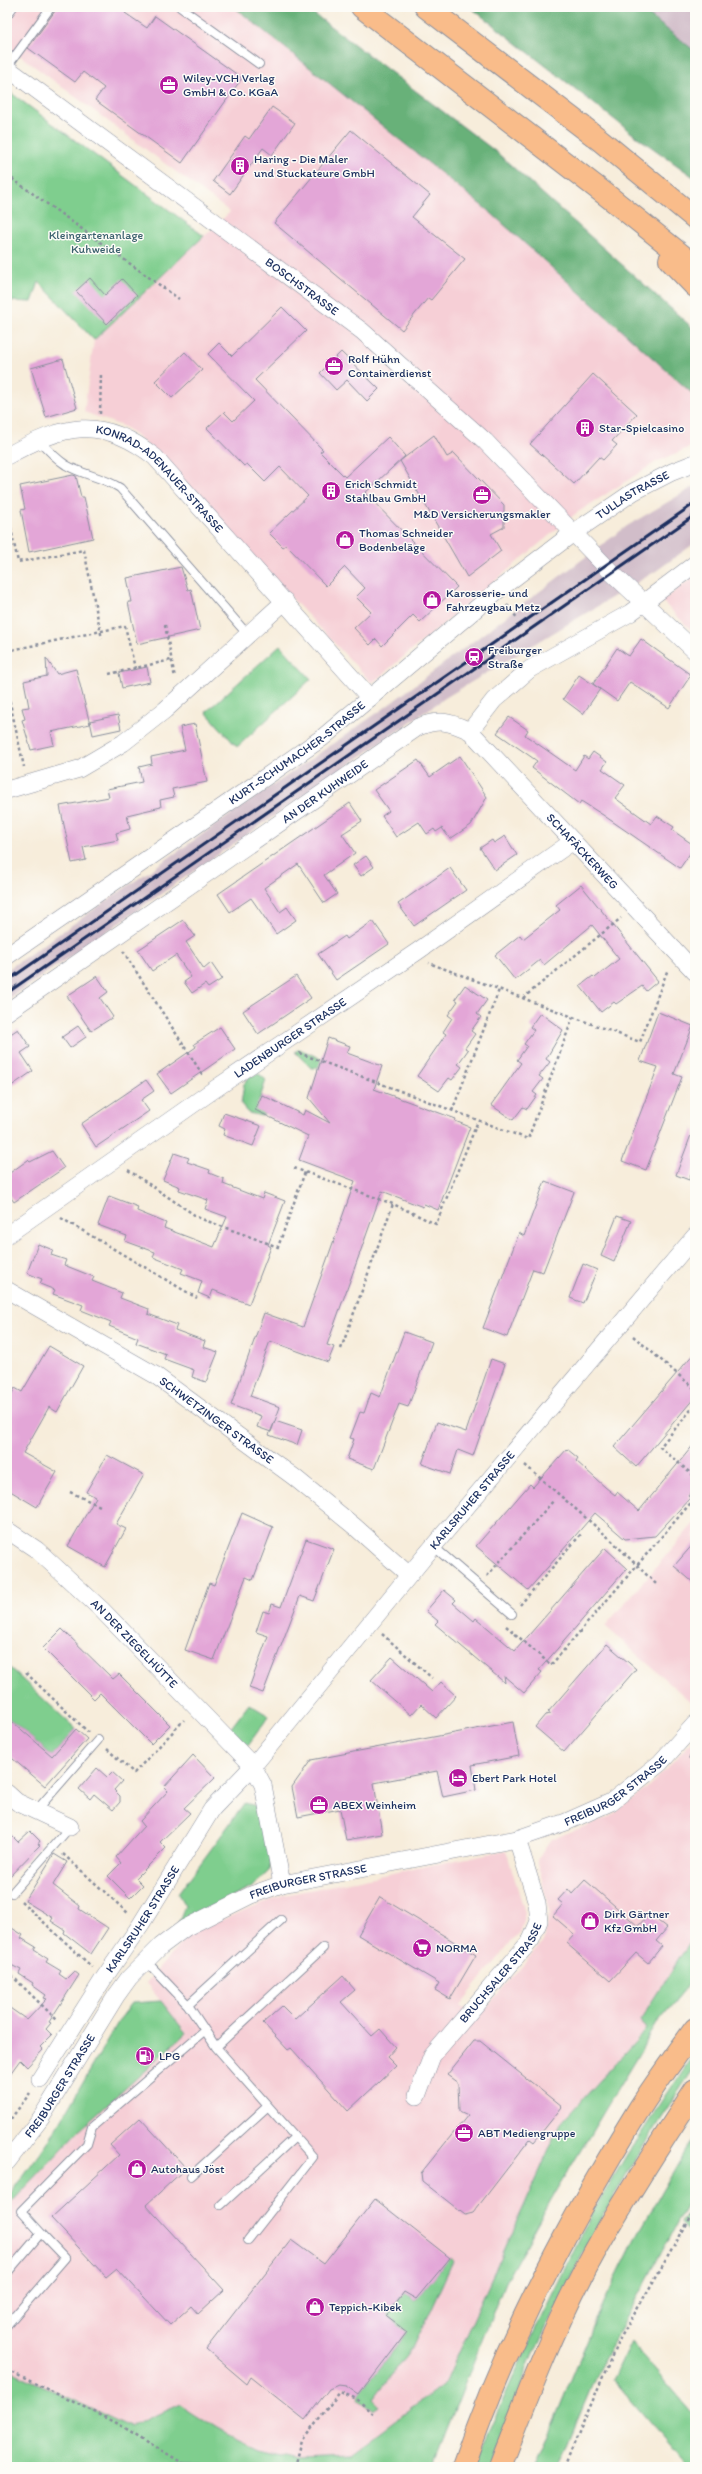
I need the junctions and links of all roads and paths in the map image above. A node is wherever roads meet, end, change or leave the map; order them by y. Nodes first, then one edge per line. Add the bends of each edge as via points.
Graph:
1 (13, 7) edge
2 (51, 7) edge
3 (180, 7) edge
4 (362, 7) edge
5 (426, 7) edge
6 (7, 15) edge
7 (259, 64) dead end
8 (7, 68) edge
9 (7, 174) edge
10 (13, 179) junction
11 (7, 186) edge
12 (609, 197) junction
13 (695, 218) edge
14 (695, 266) edge
15 (695, 286) edge
16 (179, 299) dead end
17 (102, 373) dead end
18 (99, 428) junction
19 (38, 439) junction
20 (7, 456) edge
21 (695, 463) edge
22 (7, 510) edge
23 (573, 533) junction
24 (695, 564) edge
25 (285, 601) junction
26 (645, 602) junction
27 (165, 625) dead end
28 (100, 632) junction
29 (248, 635) junction
30 (102, 639) dead end
31 (7, 651) edge
32 (695, 651) edge
33 (171, 660) junction
34 (135, 668) junction
35 (109, 674) dead end
36 (7, 689) edge
37 (178, 698) junction
38 (370, 698) junction
39 (470, 731) junction
40 (28, 785) junction
41 (7, 790) edge
42 (573, 841) junction
43 (634, 908) junction
44 (115, 938) junction
45 (418, 951) junction
46 (675, 951) junction
47 (7, 956) edge
48 (695, 972) edge
49 (499, 990) junction
50 (523, 998) junction
51 (7, 1012) edge
52 (573, 1017) junction
53 (287, 1042) junction
54 (212, 1091) junction
55 (452, 1111) junction
56 (478, 1121) junction
57 (118, 1157) junction
58 (294, 1168) dead end
59 (304, 1172) junction
60 (393, 1204) junction
61 (45, 1209) junction
62 (7, 1235) edge
63 (695, 1236) edge
64 (7, 1290) edge
65 (197, 1298) dead end
66 (620, 1324) junction
67 (341, 1349) dead end
68 (695, 1389) edge
69 (695, 1405) edge
70 (511, 1452) junction
71 (695, 1477) edge
72 (70, 1492) dead end
73 (695, 1498) edge
74 (554, 1500) dead end
75 (100, 1506) dead end
76 (7, 1530) edge
77 (582, 1533) dead end
78 (433, 1546) junction
79 (636, 1566) junction
80 (409, 1575) junction
81 (657, 1585) dead end
82 (479, 1586) junction
83 (512, 1614) joint
84 (501, 1622) dead end
85 (369, 1623) junction
86 (26, 1673) dead end
87 (432, 1678) dead end
88 (196, 1708) junction
89 (695, 1724) edge
90 (98, 1740) junction
91 (252, 1766) junction
92 (7, 1793) edge
93 (36, 1811) junction
94 (70, 1827) joint
95 (517, 1838) junction
96 (54, 1846) junction
97 (282, 1884) junction
98 (12, 1893) joint
99 (281, 1920) dead end
100 (141, 1924) junction
101 (323, 1948) dead end
102 (146, 1961) junction
103 (7, 1971) edge
104 (104, 1978) junction
105 (188, 2005) junction
106 (695, 2029) edge
107 (204, 2031) junction
108 (70, 2033) junction
109 (216, 2047) junction
110 (40, 2079) joint
111 (695, 2090) edge
112 (417, 2096) dead end
113 (268, 2106) junction
114 (7, 2124) edge
115 (295, 2137) junction
116 (10, 2152) edge
117 (191, 2176) dead end
118 (221, 2205) dead end
119 (695, 2210) edge
120 (41, 2233) junction
121 (248, 2240) dead end
122 (7, 2273) edge
123 (7, 2326) edge
124 (7, 2370) edge
125 (374, 2414) dead end
126 (189, 2467) edge
127 (295, 2467) edge
128 (462, 2467) edge
129 (500, 2467) edge
130 (564, 2467) edge

1 - 6 lane
2 - 8 lane
3 - 7 lane
4 - 12 main road
5 - 13 main road via 600,140
8 - 23 street, BOSCHSTRASSE via 362,331 480,436
9 - 10 path
10 - 11 path
10 - 16 path
12 - 14 main road
12 - 15 main road
17 - 18 path
18 - 19 street, KONRAD-ADENAUER-STRASSE via 59,431
18 - 25 street, KONRAD-ADENAUER-STRASSE via 136,442 155,457
19 - 20 street, KONRAD-ADENAUER-STRASSE
19 - 29 lane via 67,466 110,481 120,488
21 - 23 street, TULLASTRASSE via 633,492
22 - 28 path via 18,562 84,550
23 - 26 street
23 - 38 street, KURT-SCHUMACHER-STRASSE via 497,592
24 - 26 street
25 - 29 street
25 - 38 street, KONRAD-ADENAUER-STRASSE
26 - 32 street
26 - 39 street via 530,670 494,700
27 - 33 path
28 - 30 path
28 - 31 path
28 - 34 path via 125,626
29 - 37 street
33 - 34 path
33 - 37 path
34 - 35 path
36 - 40 path
37 - 40 street via 144,728 79,769
38 - 47 street, KURT-SCHUMACHER-STRASSE via 322,738
39 - 42 street, SCHAFÄCKERWEG
39 - 44 street, AN DER KUHWEIDE via 452,722 435,721 418,727
40 - 41 street
42 - 43 street, SCHAFÄCKERWEG
42 - 45 street, LADENBURGER STRASSE
43 - 46 street, SCHAFÄCKERWEG
43 - 50 path
44 - 51 street, AN DER KUHWEIDE
44 - 54 path
45 - 49 path via 428,962
45 - 53 street, LADENBURGER STRASSE
46 - 48 street, SCHAFÄCKERWEG
46 - 52 path via 640,1042
49 - 50 path
49 - 55 path
50 - 52 path
52 - 56 path via 528,1139
53 - 54 street, LADENBURGER STRASSE
53 - 55 path via 298,1053
54 - 57 street, LADENBURGER STRASSE
55 - 56 path
56 - 60 path via 436,1224
57 - 59 path via 130,1173 199,1218 278,1247
57 - 61 street, LADENBURGER STRASSE
58 - 59 path
59 - 60 path
60 - 67 path
61 - 62 street, LADENBURGER STRASSE
61 - 65 path
63 - 66 street, KARLSRUHER STRASSE
64 - 80 street, SCHWETZINGER STRASSE via 161,1379 294,1477
66 - 68 path
66 - 70 street, KARLSRUHER STRASSE
69 - 71 path via 660,1447
70 - 78 street, KARLSRUHER STRASSE
70 - 79 path via 609,1538
72 - 75 path
73 - 79 path
74 - 82 path
76 - 88 street, AN DER ZIEGELHÜTTE via 37,1550 96,1604
77 - 83 path
78 - 80 street, KARLSRUHER STRASSE
78 - 82 lane
79 - 81 path
79 - 84 path via 551,1665
80 - 85 street, KARLSRUHER STRASSE
82 - 83 lane
85 - 87 path
85 - 91 street, KARLSRUHER STRASSE
86 - 90 path
88 - 90 path via 134,1773
88 - 91 street, AN DER ZIEGELHÜTTE
89 - 95 street, FREIBURGER STRASSE via 660,1764 611,1802 566,1822
90 - 93 lane
91 - 97 street via 263,1785
91 - 100 street, KARLSRUHER STRASSE via 212,1809
92 - 93 street via 17,1802
93 - 94 street
94 - 96 lane
95 - 97 street, FREIBURGER STRASSE
95 - 112 street, BRUCHSALER STRASSE via 537,1903 539,1921 531,1940 432,2056
96 - 98 lane
96 - 100 path
97 - 102 street, FREIBURGER STRASSE via 221,1909 185,1928
98 - 104 path
99 - 105 lane
100 - 104 street, KARLSRUHER STRASSE
101 - 109 lane
102 - 105 lane
102 - 116 street, FREIBURGER STRASSE via 116,1996 41,2118
103 - 108 path
104 - 108 street, KARLSRUHER STRASSE
105 - 107 lane
106 - 128 main road via 637,2112 566,2232 512,2344
107 - 109 lane
107 - 120 lane via 92,2127 87,2144 21,2211
108 - 110 street, KARLSRUHER STRASSE
109 - 113 lane
110 - 114 path
111 - 129 main road via 629,2191 593,2254 542,2358
113 - 115 lane
113 - 117 lane
115 - 118 lane
115 - 121 lane via 313,2157
119 - 130 path via 618,2342
120 - 122 lane
120 - 123 lane via 65,2258
124 - 126 path via 115,2422
125 - 127 path via 357,2399 340,2392 302,2440

